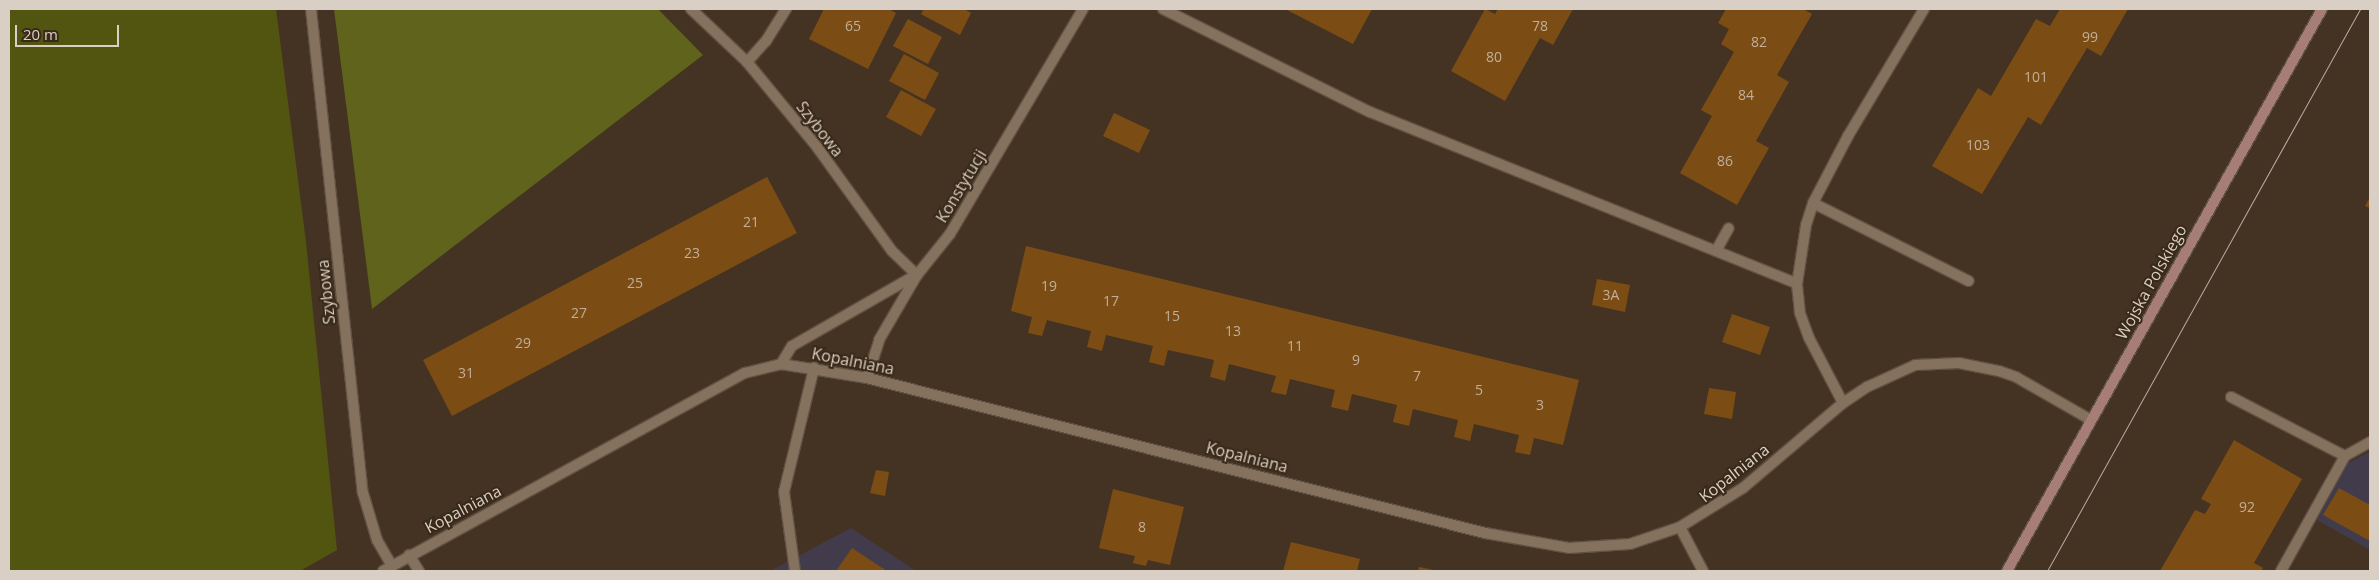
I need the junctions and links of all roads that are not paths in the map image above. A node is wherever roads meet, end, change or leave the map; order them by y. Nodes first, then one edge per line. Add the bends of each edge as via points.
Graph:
1 (311, 9) edge
2 (691, 9) edge
3 (786, 9) edge
4 (1083, 9) edge
5 (1163, 9) edge
6 (1924, 9) edge
7 (2322, 9) edge
8 (747, 62) junction
9 (1813, 203) junction
10 (1729, 228) dead end
11 (1716, 251) junction
12 (916, 275) junction
13 (1969, 281) dead end
14 (1797, 284) junction
15 (782, 364) junction
16 (814, 368) junction
17 (867, 378) junction
18 (2231, 397) dead end
19 (1843, 403) junction
20 (2091, 420) junction
21 (2370, 442) edge
22 (2344, 456) junction
23 (1680, 527) junction
24 (409, 555) junction
25 (387, 569) edge
26 (419, 571) edge
27 (795, 571) edge
28 (1703, 571) edge
29 (2007, 571) edge
30 (2280, 571) edge

1 - 25 street, Szybowa via 363,493
2 - 8 street, Szybowa
3 - 8 street via 766,42
4 - 12 street, Konstytucji via 950,234
5 - 11 street via 1370,112
6 - 9 street via 1848,136
7 - 20 main road, Wojska Polskiego
8 - 12 street, Szybowa via 817,147 892,250
9 - 13 street
9 - 14 street via 1806,225
10 - 11 street
11 - 14 street
12 - 15 street via 792,346
12 - 17 street, Konstytucji via 879,340
14 - 19 street via 1800,314 1809,338
15 - 16 street, Kopalniana
15 - 24 street, Kopalniana via 745,373
16 - 17 street, Kopalniana
16 - 27 street via 784,492
17 - 23 street, Kopalniana via 1528,541 1569,548 1601,548 1630,544
18 - 22 street
19 - 20 street, Kopalniana via 1867,387 1916,365 1959,363 2016,378
19 - 23 street, Kopalniana via 1743,488
20 - 29 main road, Wojska Polskiego
21 - 22 street
22 - 30 street
23 - 28 street
24 - 25 street, Kopalniana
24 - 26 street

